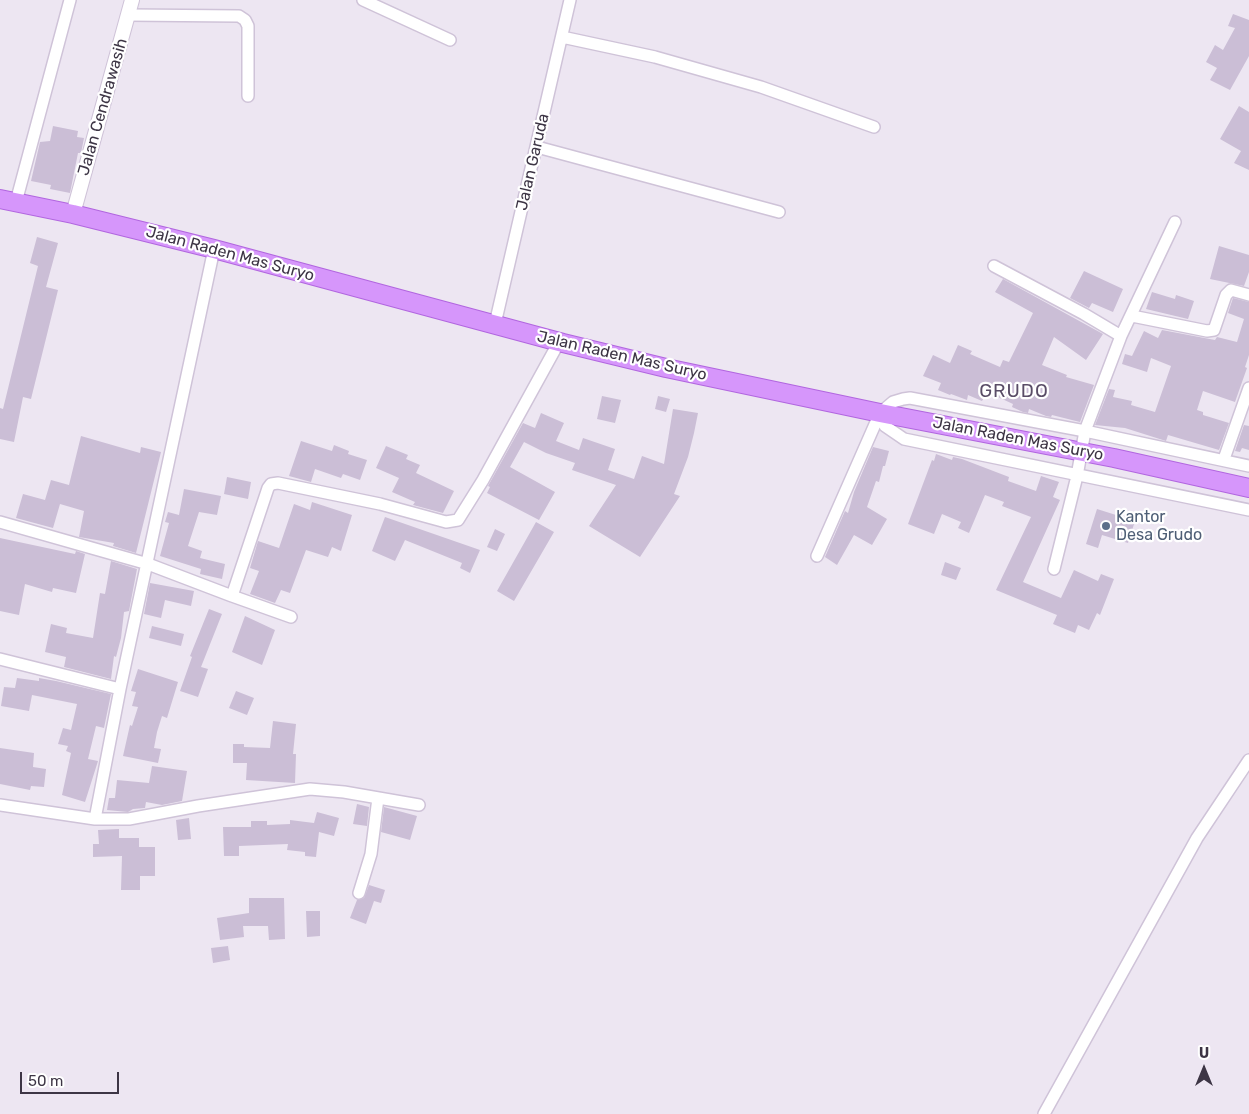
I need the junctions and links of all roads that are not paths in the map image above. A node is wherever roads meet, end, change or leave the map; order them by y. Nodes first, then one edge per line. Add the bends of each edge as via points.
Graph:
1 (70, 0) edge
2 (132, 0) edge
3 (363, 0) edge
4 (567, 1) edge
5 (128, 15) junction
6 (562, 37) junction
7 (450, 40) dead end
8 (248, 96) dead end
9 (874, 127) dead end
10 (537, 147) junction
11 (8, 200) edge
12 (779, 212) dead end
13 (73, 214) junction
14 (1175, 222) dead end
15 (214, 248) junction
16 (994, 266) dead end
17 (1249, 295) edge
18 (1132, 316) junction
19 (495, 324) junction
20 (1121, 336) junction
21 (559, 342) junction
22 (1249, 388) edge
23 (880, 413) junction
24 (1085, 431) junction
25 (1081, 452) junction
26 (1224, 459) junction
27 (1249, 466) edge
28 (1077, 476) junction
29 (1249, 488) edge
30 (1249, 510) edge
31 (0, 522) edge
32 (817, 556) dead end
33 (148, 564) junction
34 (1054, 569) dead end
35 (232, 596) junction
36 (291, 617) dead end
37 (0, 659) edge
38 (120, 689) junction
39 (1249, 760) edge
40 (378, 798) junction
41 (0, 805) edge
42 (419, 805) dead end
43 (95, 819) junction
44 (358, 893) dead end
45 (1044, 1114) edge

1 - 11 street
2 - 5 street, Jalan Cendrawasih
3 - 7 street
4 - 6 street, Jalan Garuda
5 - 8 street via 239,16 245,20 248,26
5 - 13 street, Jalan Cendrawasih
6 - 9 street via 655,57 761,86
6 - 10 street, Jalan Garuda
10 - 12 street
10 - 19 street, Jalan Garuda
11 - 13 main road, Jalan Raden Mas Suryo
13 - 15 main road, Jalan Raden Mas Suryo
14 - 18 street
15 - 19 main road, Jalan Raden Mas Suryo
15 - 33 street
16 - 20 street
17 - 18 street via 1231,290 1226,294 1214,330
18 - 20 street
19 - 21 main road, Jalan Raden Mas Suryo
20 - 24 street
21 - 23 main road, Jalan Raden Mas Suryo
21 - 35 street via 458,520 446,522 380,504 271,484
22 - 26 street
23 - 24 street via 893,402 910,398
23 - 25 main road, Jalan Raden Mas Suryo
23 - 28 street via 885,426 904,439
23 - 32 street
24 - 25 street
24 - 26 street
25 - 28 street
25 - 29 main road, Jalan Raden Mas Suryo
26 - 27 street
28 - 30 street
28 - 34 street
31 - 33 street
33 - 35 street
33 - 38 street
35 - 36 street
37 - 38 street
38 - 43 street
39 - 45 street via 1197,838
40 - 42 street
40 - 43 street via 310,790 128,819
40 - 44 street via 371,854
41 - 43 street

